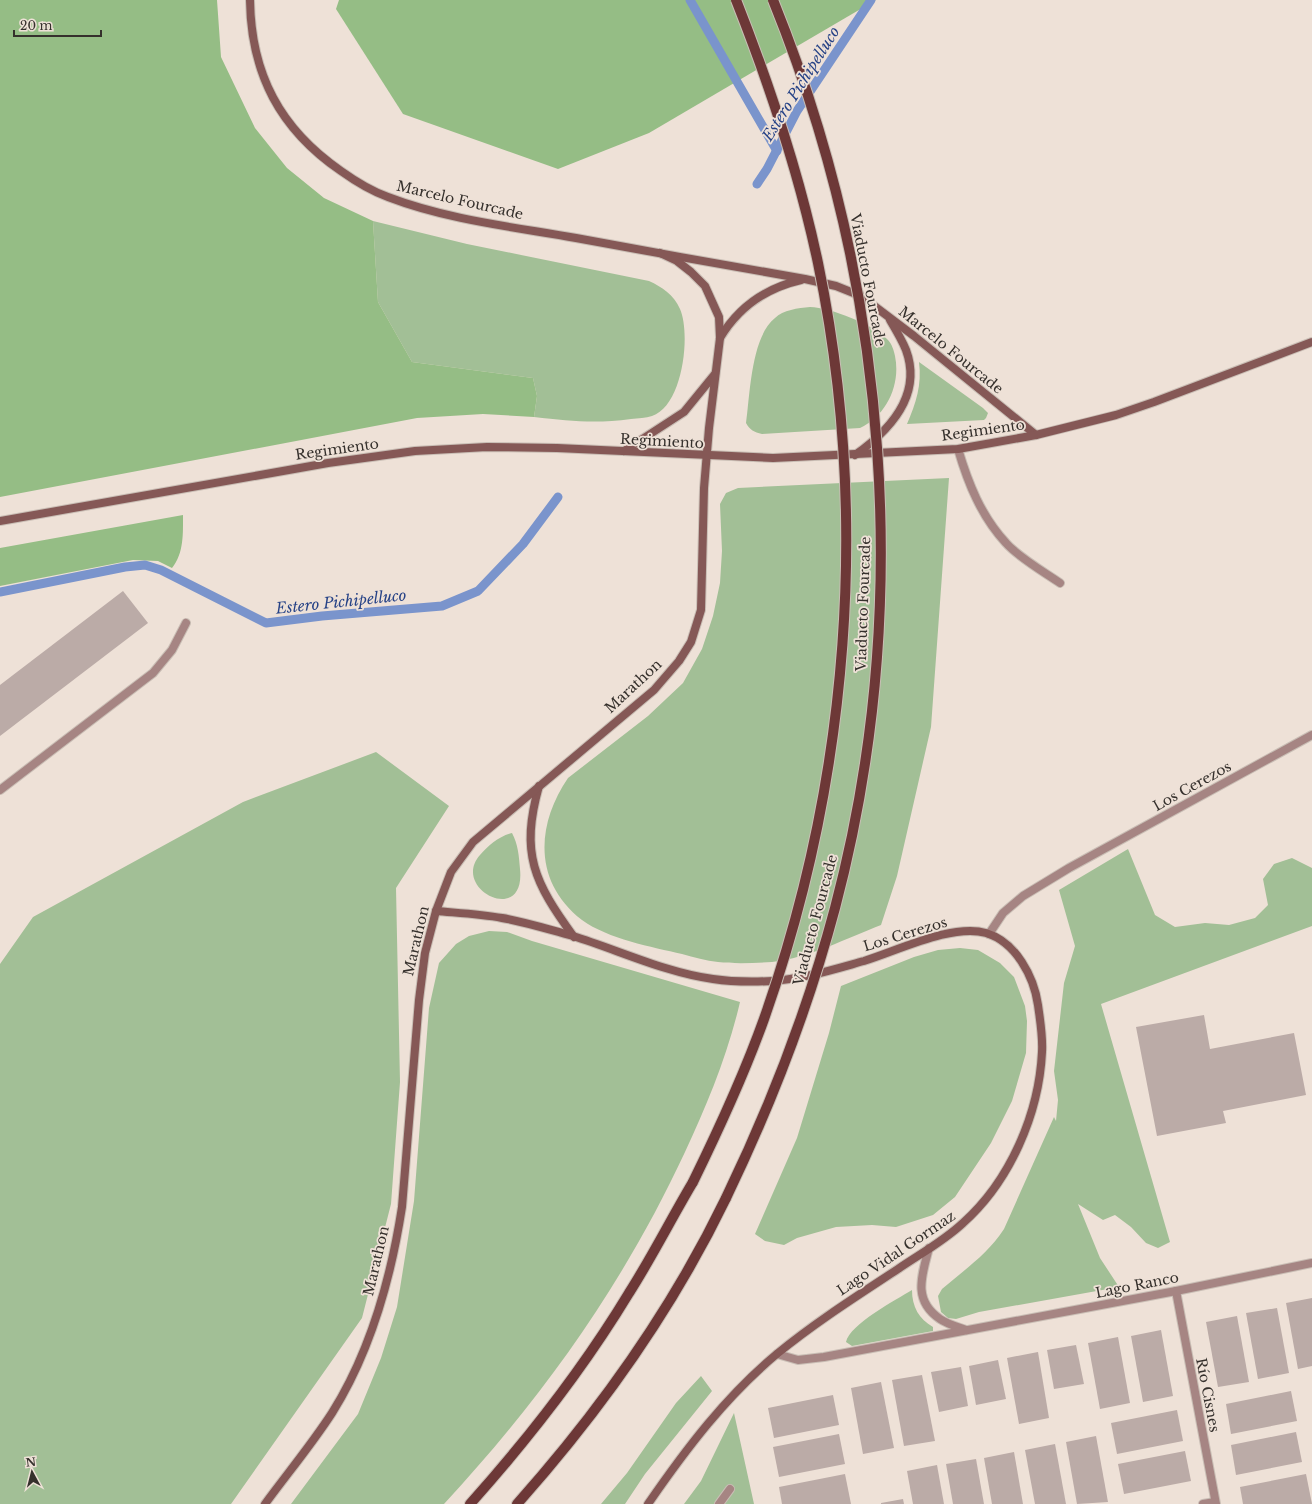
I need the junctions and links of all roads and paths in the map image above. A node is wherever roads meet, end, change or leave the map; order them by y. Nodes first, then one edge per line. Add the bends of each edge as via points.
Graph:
1 (250, 0) edge
2 (736, 0) edge
3 (773, 0) edge
4 (660, 253) junction
5 (805, 279) junction
6 (888, 316) junction
7 (720, 338) junction
8 (1312, 342) edge
9 (716, 374) junction
10 (1036, 435) junction
11 (958, 449) junction
12 (624, 451) junction
13 (855, 455) junction
14 (706, 456) junction
15 (0, 521) edge
16 (1060, 583) dead end
17 (186, 623) dead end
18 (1312, 735) edge
19 (539, 786) junction
20 (0, 790) edge
21 (436, 911) junction
22 (989, 934) junction
23 (574, 937) junction
24 (930, 1248) junction
25 (1312, 1263) edge
26 (1176, 1291) junction
27 (967, 1331) junction
28 (777, 1354) junction
29 (730, 1489) dead end
30 (1216, 1503) edge
31 (265, 1504) edge
32 (470, 1504) edge
33 (517, 1504) edge
34 (648, 1504) edge
35 (719, 1504) edge
36 (1203, 1504) edge

1 - 4 main road, Marcelo Fourcade via 254,47 269,90 287,122 308,146 356,182 388,197 448,214
2 - 32 main road, Viaducto Fourcade, bridge via 789,150 819,272 836,381 845,498 844,609 840,675 820,814 799,907 758,1034 693,1182 630,1293 584,1363 512,1457
3 - 33 main road, Viaducto Fourcade, bridge via 805,83 822,139 849,246 870,375 879,477 880,601 870,722 852,830 835,906 799,1026 756,1135 726,1198 686,1274 651,1331 583,1425
4 - 5 main road, Marcelo Fourcade
4 - 7 main road, Marcelo Fourcade via 677,261 705,286 719,317
5 - 6 main road, Marcelo Fourcade via 848,290 861,296
5 - 7 main road via 775,288 759,297 730,322
6 - 10 main road, Marcelo Fourcade
6 - 13 main road via 906,350 910,365 906,401 886,430
7 - 9 main road, Marcelo Fourcade
8 - 10 main road, Regimiento via 1116,415
9 - 12 main road via 684,412
9 - 14 main road, Marcelo Fourcade
10 - 11 main road, Regimiento
11 - 13 main road, Regimiento
11 - 16 street via 965,475 985,516 1006,544
12 - 14 main road, Regimiento
12 - 15 main road, Regimiento via 495,447 415,451 328,462
13 - 14 main road, Regimiento via 774,458
14 - 19 main road, Marathon via 701,610 691,642 679,661 654,690
17 - 20 street via 172,650 153,673
18 - 22 street, Los Cerezos via 1069,868 1023,896 1003,913
19 - 21 main road, Marathon via 473,842 451,872
19 - 23 main road via 532,810 530,834 536,871 550,904
21 - 23 main road, Los Cerezos via 504,918
21 - 31 main road, Marathon via 425,953 419,1000 402,1207 384,1292 367,1342 332,1413
22 - 23 main road, Los Cerezos via 975,930 958,932 821,972 777,980 733,982 686,973
22 - 24 main road, Lago Vidal Gormaz via 1010,948 1030,976 1041,1026 1040,1074 1034,1105 1023,1137 1006,1169 977,1210
24 - 27 street via 920,1279 925,1303 940,1319
24 - 28 main road, Lago Vidal Gormaz via 825,1317
25 - 26 street, Lago Ranco
26 - 27 street, Lago Ranco
26 - 30 street, Río Cisnes
27 - 28 street, Lago Ranco via 818,1358 798,1360
28 - 34 main road, Lago Vidal Gormaz via 719,1410 685,1451
29 - 35 street
30 - 36 street

